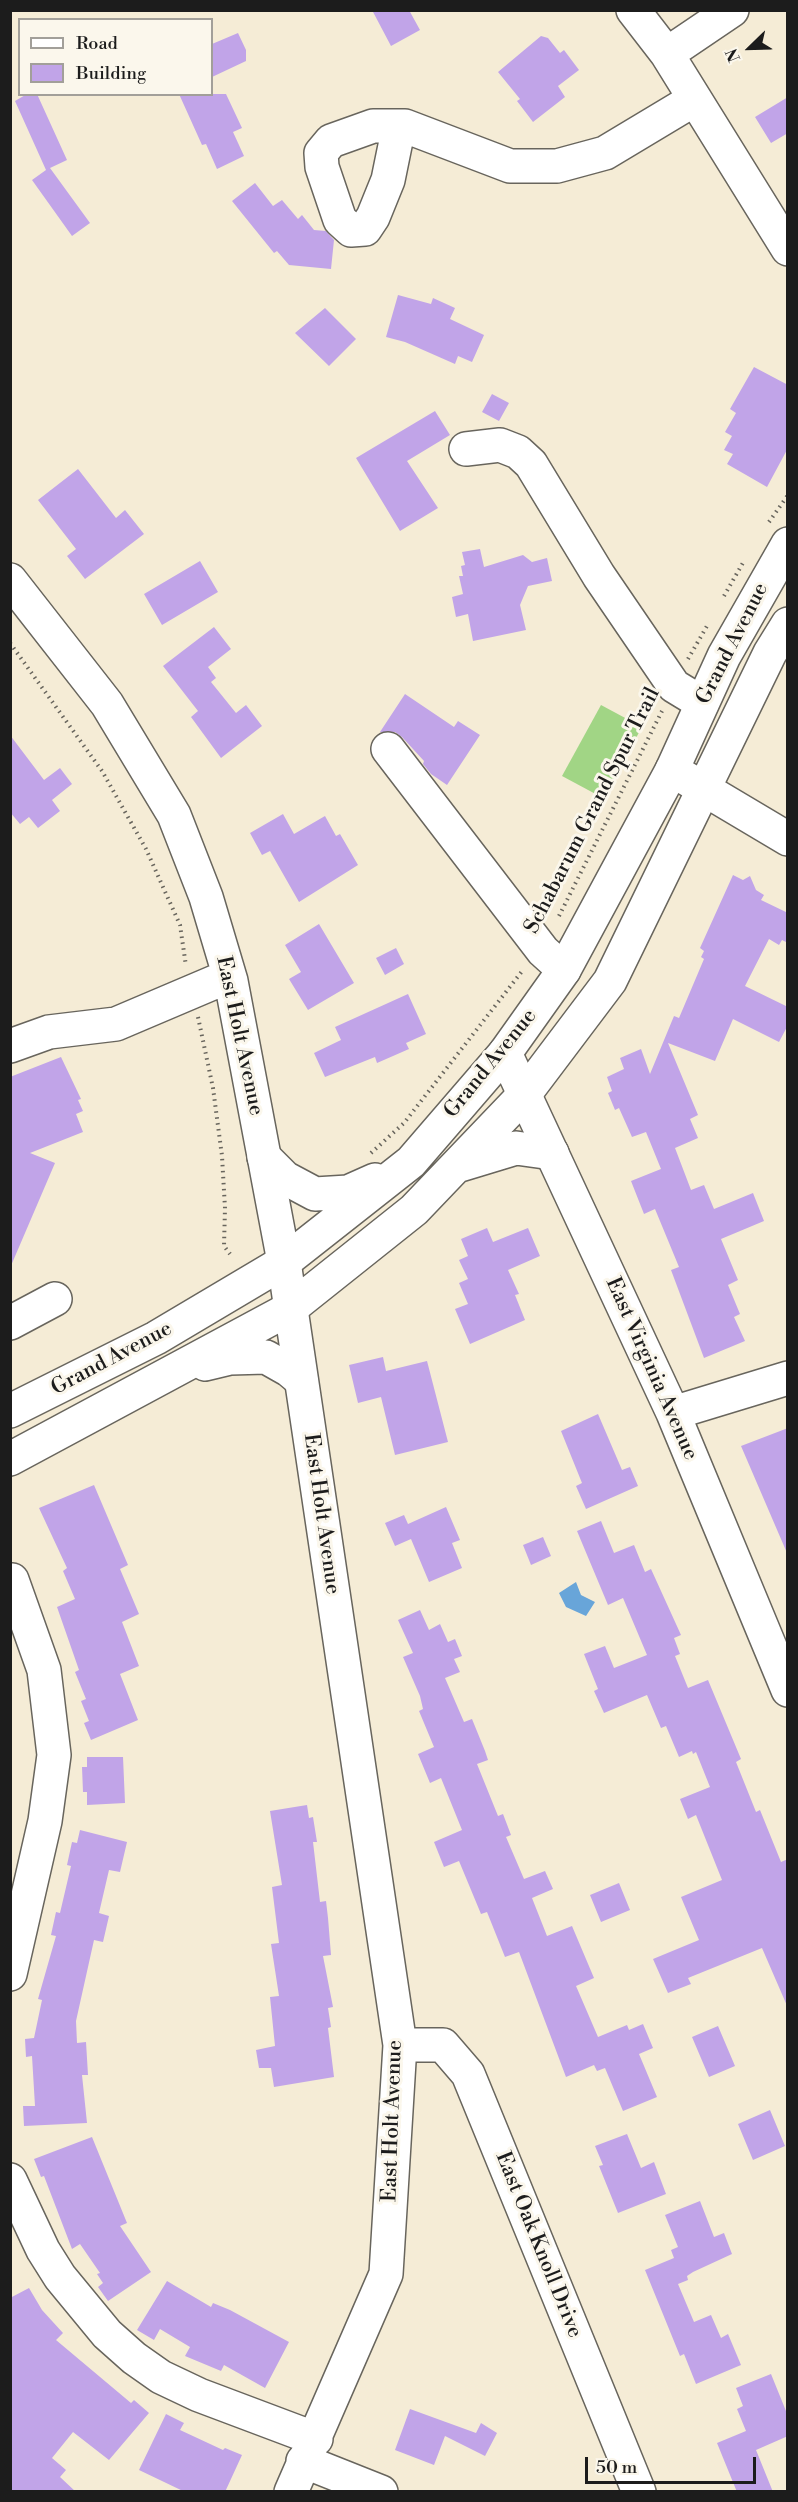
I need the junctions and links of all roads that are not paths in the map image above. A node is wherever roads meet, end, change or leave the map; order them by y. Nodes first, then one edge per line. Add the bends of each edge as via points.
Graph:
1 (633, 10) edge
2 (732, 10) edge
3 (667, 54) junction
4 (695, 99) junction
5 (399, 126) dead end
6 (788, 249) edge
7 (466, 449) dead end
8 (777, 536) edge
9 (10, 580) edge
10 (788, 624) edge
11 (702, 703) junction
12 (388, 749) dead end
13 (672, 770) junction
14 (706, 789) junction
15 (788, 839) edge
16 (564, 970) junction
17 (229, 976) junction
18 (10, 1046) edge
19 (505, 1053) junction
20 (524, 1095) junction
21 (552, 1153) junction
22 (264, 1158) junction
23 (455, 1167) junction
24 (402, 1169) junction
25 (284, 1262) junction
26 (55, 1299) dead end
27 (291, 1308) junction
28 (10, 1323) edge
29 (180, 1370) junction
30 (788, 1378) edge
31 (301, 1380) junction
32 (12, 1407) edge
33 (673, 1413) junction
34 (10, 1459) edge
35 (12, 1580) dead end
36 (788, 1690) edge
37 (10, 1974) edge
38 (399, 2045) junction
39 (10, 2180) edge
40 (303, 2474) edge
41 (380, 2491) edge
42 (639, 2492) edge

1 - 3 street
2 - 3 street
3 - 4 street
4 - 5 street via 605,153 557,166 510,166
4 - 6 street
7 - 11 street via 500,445 518,452 531,464 599,576 674,686
8 - 11 street, Grand Avenue
9 - 17 street, East Holt Avenue via 107,704 174,815 206,897
10 - 14 street, Grand Avenue via 770,653
11 - 13 street, Grand Avenue
12 - 16 street via 540,947
13 - 14 street
13 - 16 street, Grand Avenue
14 - 15 street
14 - 20 street, Grand Avenue via 610,981
16 - 19 street, Grand Avenue
17 - 18 street via 116,1024 49,1032
17 - 22 street, East Holt Avenue
19 - 20 street, East Virginia Avenue
19 - 24 street, Grand Avenue
20 - 21 street, East Virginia Avenue
20 - 23 street, Grand Avenue
21 - 23 street via 516,1148
21 - 33 street, East Virginia Avenue
22 - 24 street via 285,1178 315,1194 348,1192
22 - 25 street, East Holt Avenue
23 - 27 street, Grand Avenue via 414,1210
24 - 25 street, Grand Avenue
25 - 27 street, East Holt Avenue
25 - 32 street, Grand Avenue via 156,1338
26 - 28 street
27 - 29 street, Grand Avenue
27 - 31 street, East Holt Avenue
29 - 31 street via 230,1358 267,1357
29 - 34 street, Grand Avenue
30 - 33 street
31 - 38 street, East Holt Avenue
33 - 36 street, East Virginia Avenue
35 - 37 street via 44,1670 54,1755 45,1821
38 - 40 street, East Holt Avenue via 386,2274
38 - 42 street, East Oak Knoll Drive via 442,2045 468,2074
39 - 40 street via 60,2277 107,2334 161,2377 199,2395
40 - 41 street

